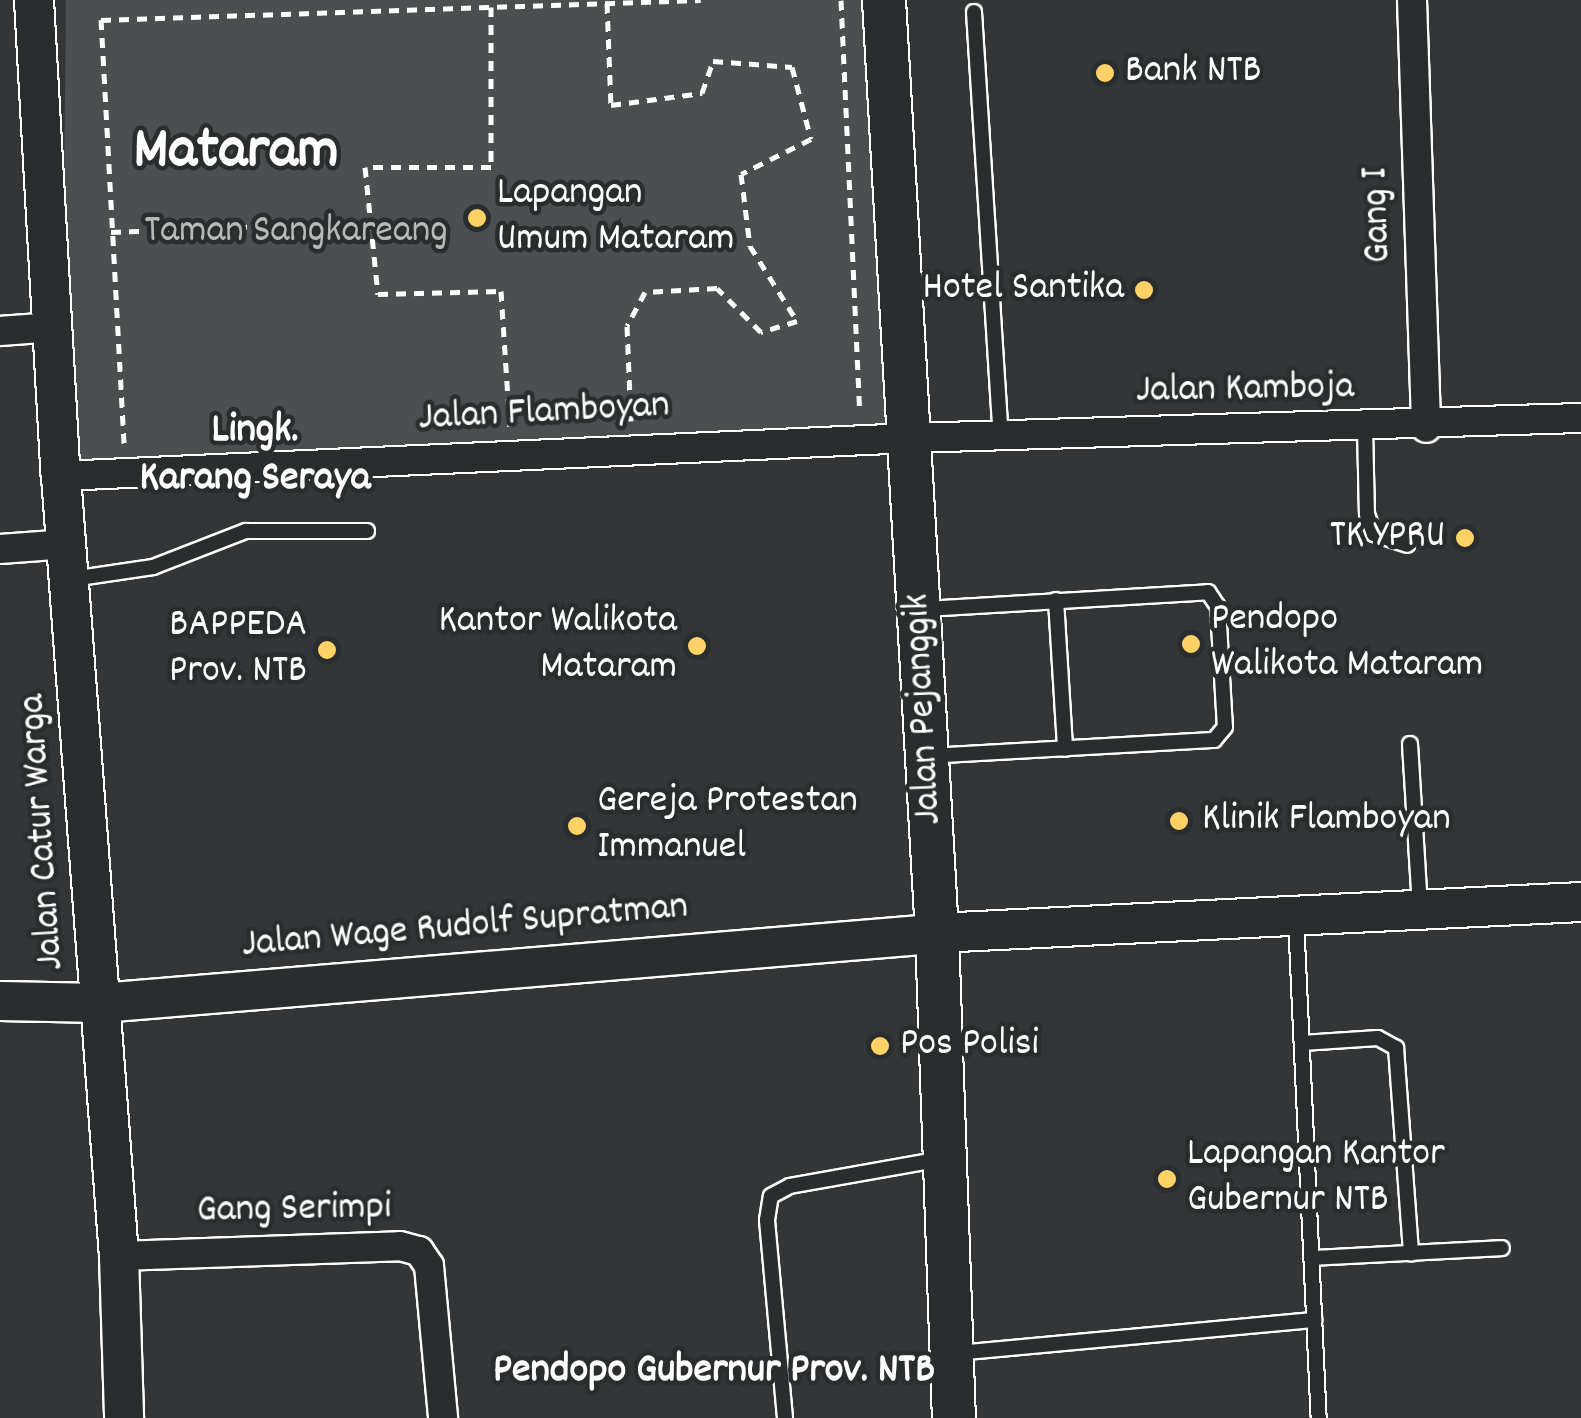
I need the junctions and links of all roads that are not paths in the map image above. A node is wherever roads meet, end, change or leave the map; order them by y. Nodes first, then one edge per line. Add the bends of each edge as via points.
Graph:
1 (34, 0) edge
2 (884, 0) edge
3 (1412, 0) edge
4 (974, 12) dead end
5 (54, 327) junction
6 (0, 331) edge
7 (1581, 418) edge
8 (1365, 428) junction
9 (1426, 428) junction
10 (1001, 436) junction
11 (910, 438) junction
12 (61, 476) junction
13 (367, 530) dead end
14 (1407, 545) dead end
15 (0, 549) edge
16 (70, 561) junction
17 (1056, 600) junction
18 (919, 610) junction
19 (1410, 744) dead end
20 (1065, 749) junction
21 (927, 756) junction
22 (1581, 902) edge
23 (1420, 909) junction
24 (1296, 916) junction
25 (937, 934) junction
26 (0, 1001) edge
27 (101, 1003) junction
28 (1302, 1043) junction
29 (942, 1159) junction
30 (1502, 1248) dead end
31 (1412, 1252) junction
32 (119, 1256) junction
33 (1312, 1258) junction
34 (1314, 1320) junction
35 (952, 1354) junction
36 (124, 1418) edge
37 (443, 1418) edge
38 (786, 1418) edge
39 (954, 1418) edge
40 (1318, 1418) edge

1 - 5 street, Jalan Catur Warga
2 - 11 main road, Jalan Pejanggik
3 - 9 street, Gang I
4 - 10 lane
5 - 6 street
5 - 12 street, Jalan Catur Warga
7 - 9 street, Jalan Kamboja
8 - 9 street, Jalan Kamboja
8 - 10 street, Jalan Kamboja
8 - 14 lane via 1367,514 1374,534
10 - 11 street, Jalan Kamboja
11 - 12 street, Jalan Flamboyan
11 - 18 main road, Jalan Pejanggik
12 - 16 street, Jalan Catur Warga
13 - 16 lane via 246,531 214,538 153,567
15 - 16 street
16 - 27 street, Jalan Catur Warga
17 - 18 lane
17 - 20 lane
17 - 20 lane via 1202,590 1218,607 1222,736
18 - 21 main road, Jalan Pejanggik
19 - 23 lane
20 - 21 lane
21 - 25 main road, Jalan Pejanggik
22 - 23 street, Jalan Wage Rudolf Supratman
23 - 24 street, Jalan Wage Rudolf Supratman
24 - 25 street, Jalan Wage Rudolf Supratman
24 - 28 lane
25 - 27 street, Jalan Wage Rudolf Supratman
25 - 29 main road, Jalan Pejanggik
26 - 27 street, Jalan Wage Rudolf Supratman
27 - 32 street, Jalan Catur Warga
28 - 31 lane via 1378,1038 1396,1048
28 - 33 lane
29 - 35 main road, Jalan Pejanggik
29 - 38 lane via 790,1186 771,1196 767,1220
30 - 31 lane
31 - 33 lane
32 - 36 street, Jalan Catur Warga
32 - 37 street, Gang Serimpi via 400,1246 418,1251 430,1266
33 - 34 lane
34 - 35 lane
34 - 40 lane
35 - 39 main road, Jalan Pejanggik

